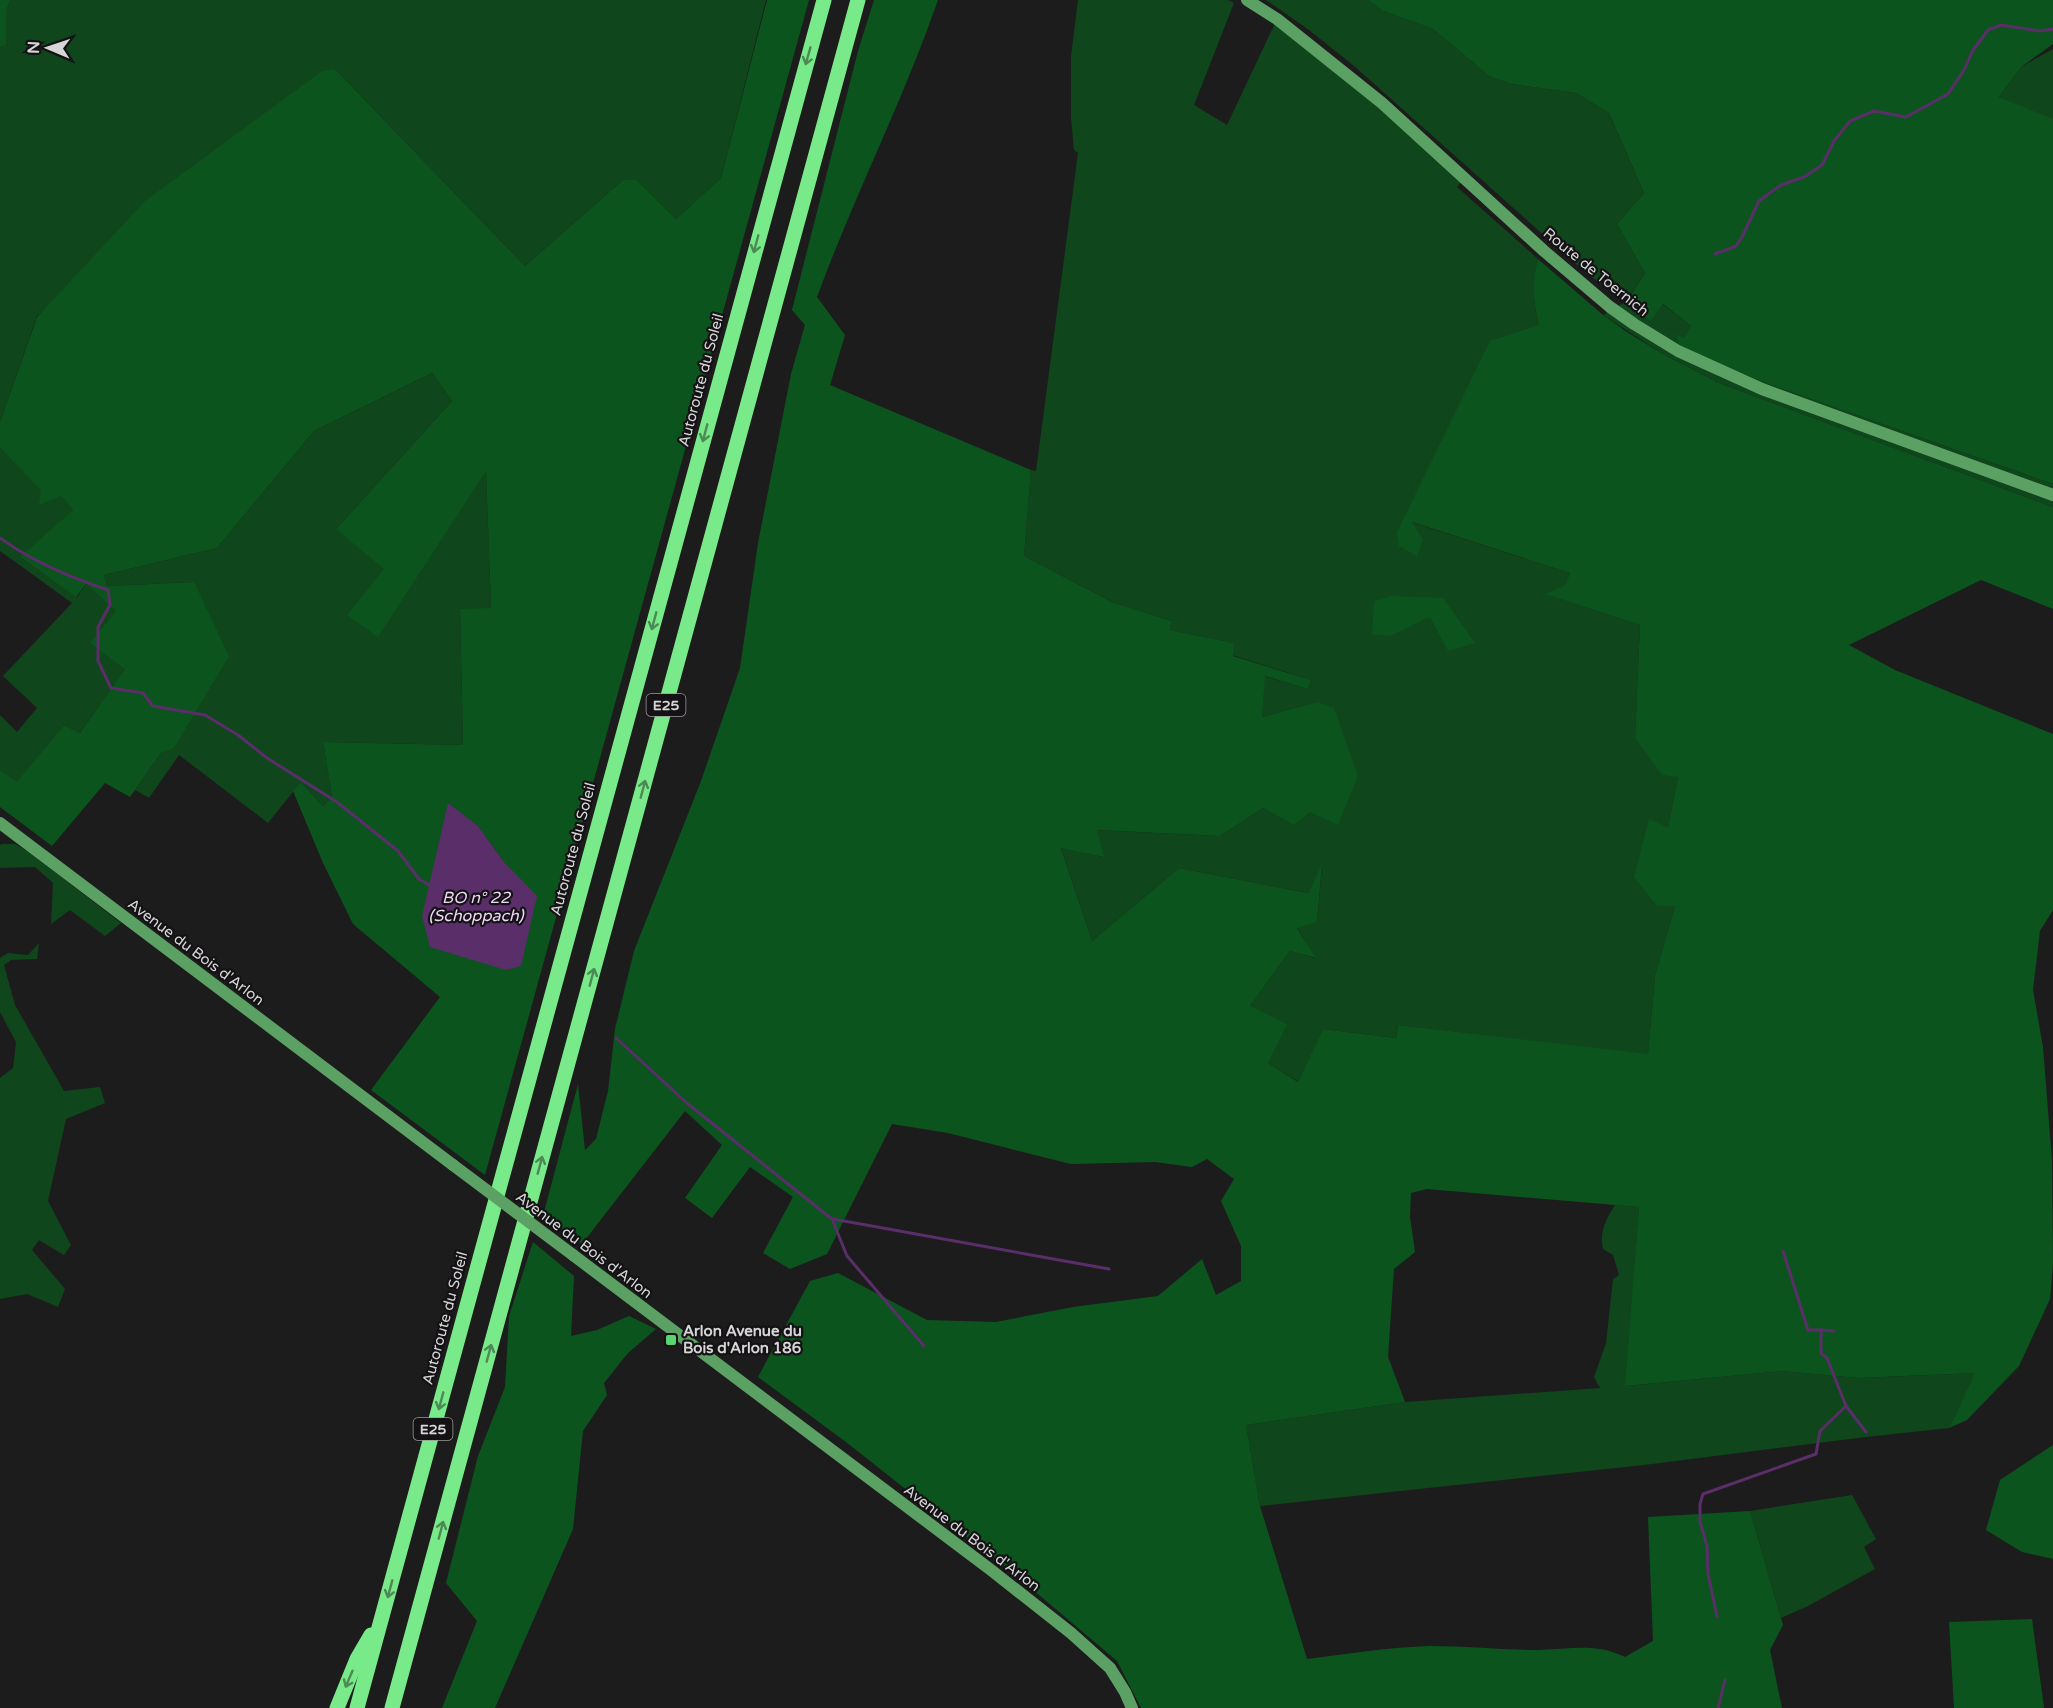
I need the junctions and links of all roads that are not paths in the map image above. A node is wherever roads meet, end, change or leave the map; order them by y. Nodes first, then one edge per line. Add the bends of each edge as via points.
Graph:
1 (824, 0) edge
2 (858, 0) edge
3 (1247, 0) edge
4 (2053, 495) edge
5 (2, 827) edge
6 (383, 1614) junction
7 (337, 1708) edge
8 (357, 1708) edge
9 (392, 1708) edge
10 (1132, 1708) edge

1 -> 6 highway, Autoroute du Soleil / E25
9 -> 2 highway, E25
3 - 4 main road, Route de Toernich via 1277,19 1382,103 1544,251 1634,324 1678,351 1762,389
5 - 10 main road, Avenue du Bois d'Arlon, bridge via 982,1563 1110,1668
6 -> 7 highway via 357,1659
6 - 8 highway, Autoroute du Soleil / E25

